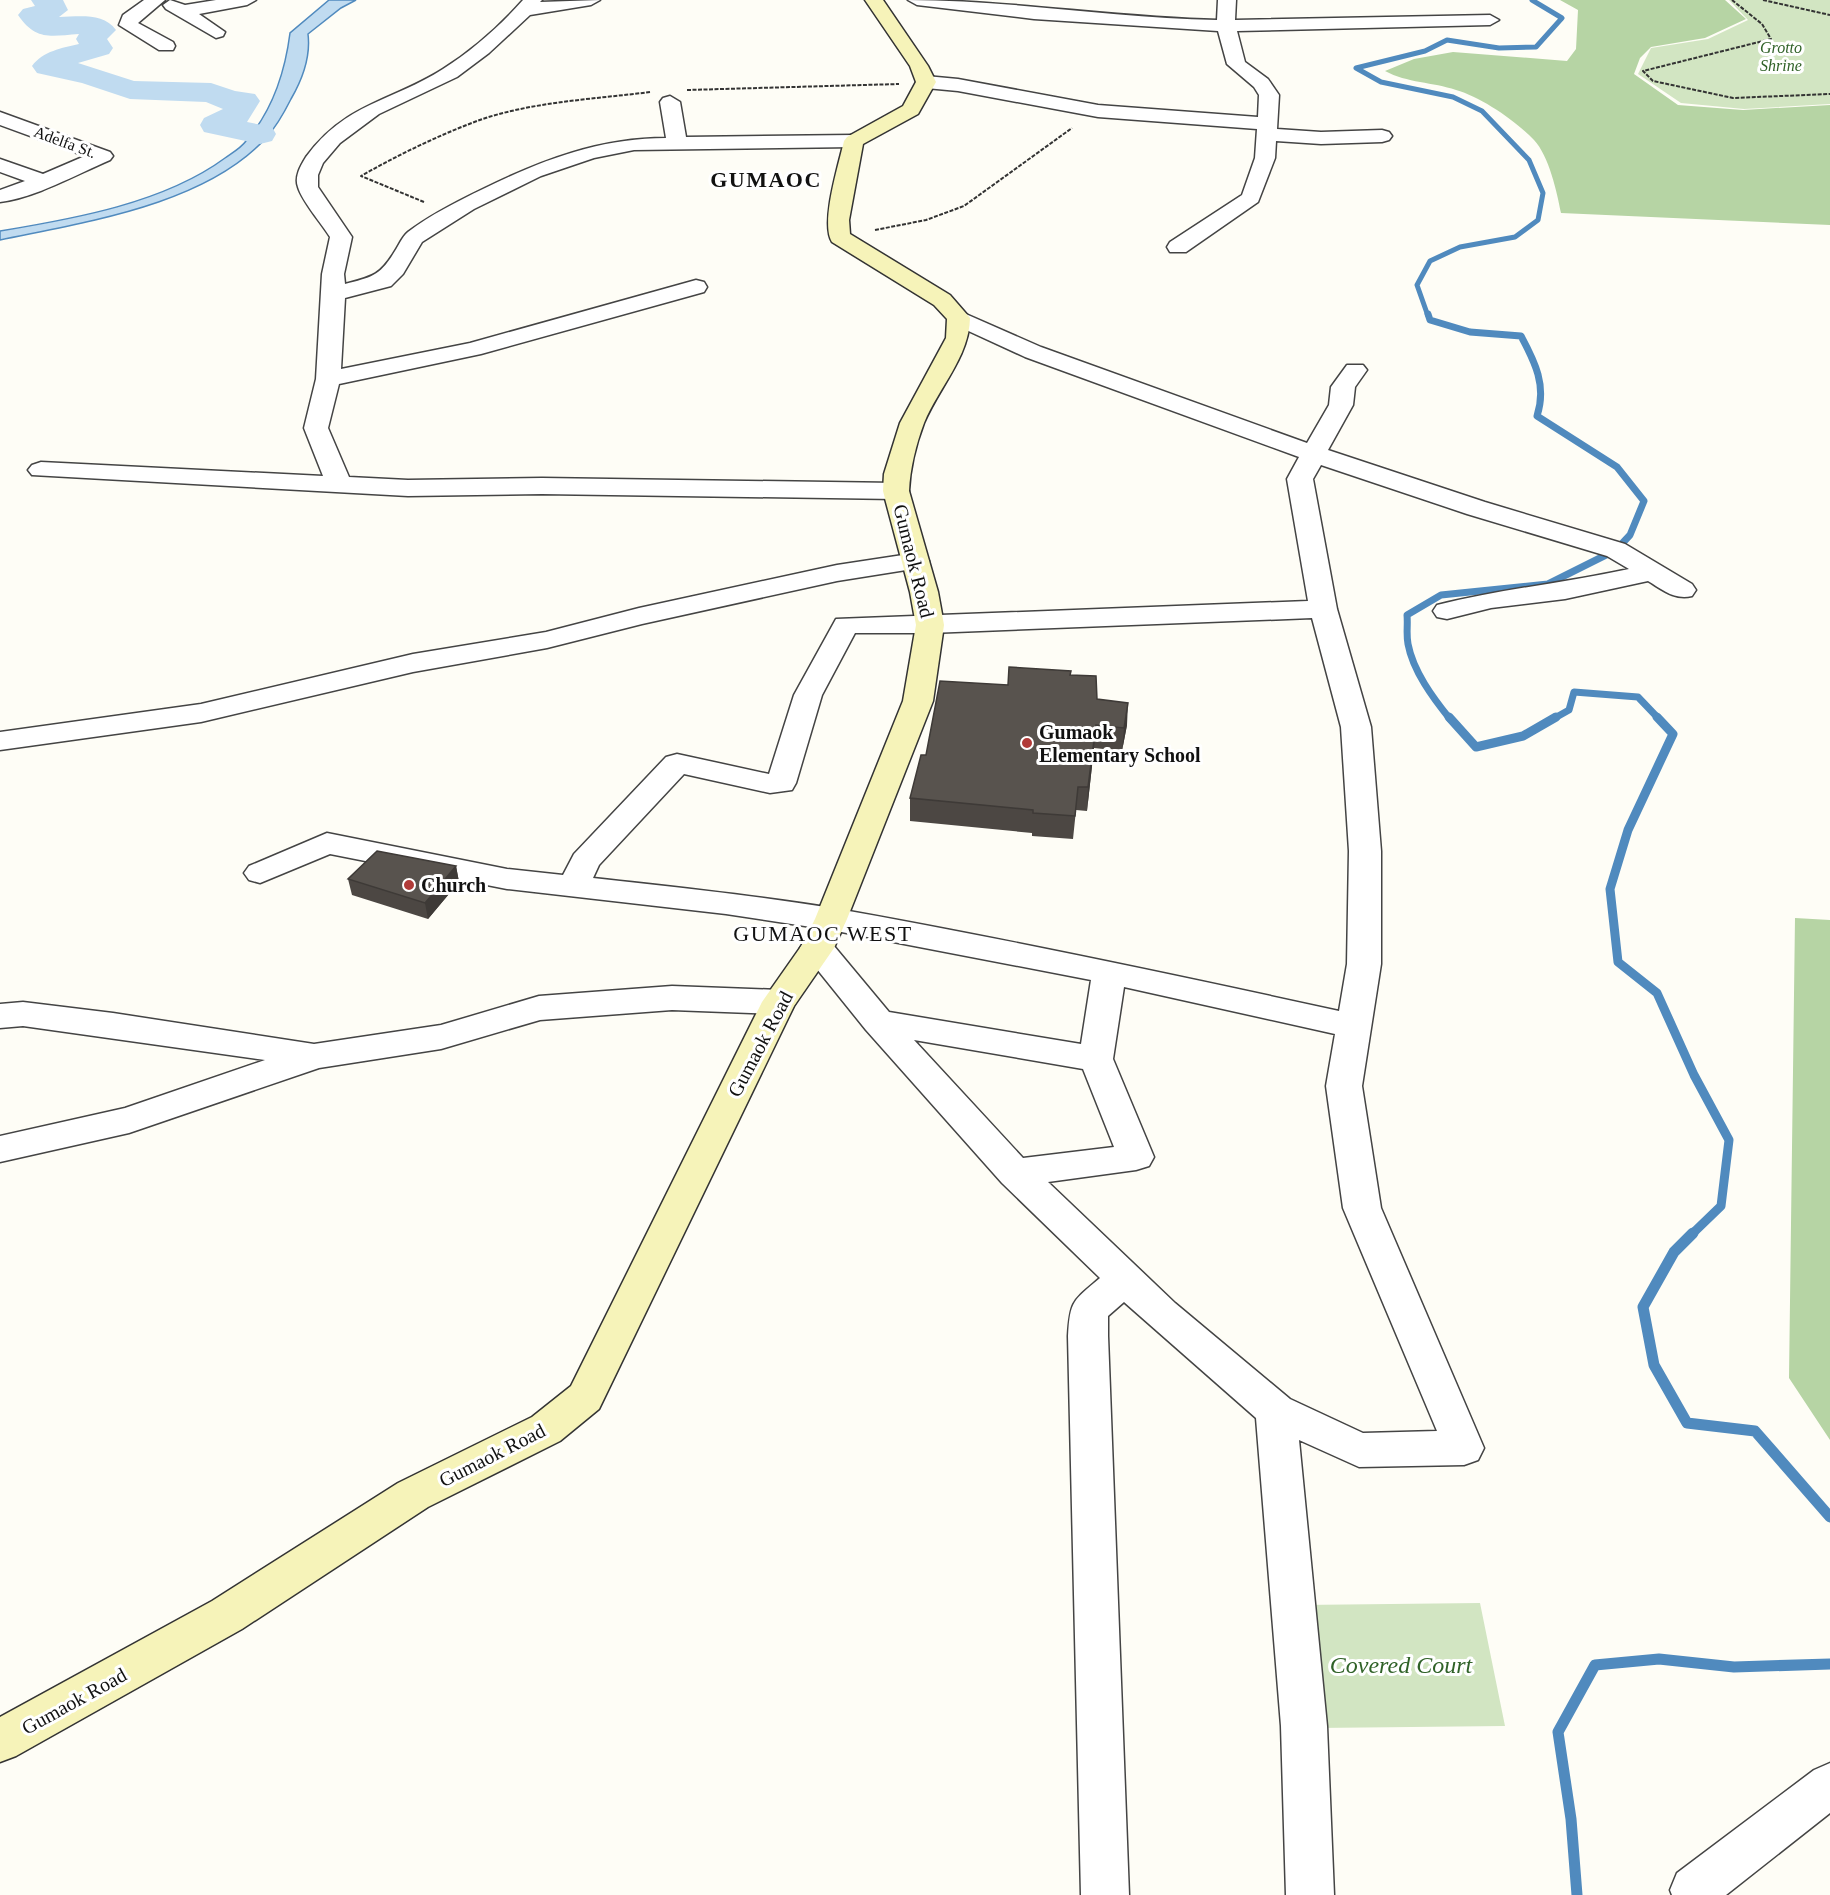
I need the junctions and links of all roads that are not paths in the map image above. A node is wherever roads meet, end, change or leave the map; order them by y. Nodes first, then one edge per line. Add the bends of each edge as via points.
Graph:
1 (156, 0) edge
2 (162, 0) edge
3 (247, 0) edge
4 (591, 0) edge
5 (874, 0) edge
6 (917, 0) edge
7 (1227, 0) edge
8 (529, 5) edge
9 (183, 10) junction
10 (1490, 20) dead end
11 (1226, 26) junction
12 (216, 32) dead end
13 (166, 46) dead end
14 (926, 82) junction
15 (675, 96) road end
16 (0, 118) edge
17 (1268, 129) junction
18 (1382, 136) dead end
19 (854, 141) junction
20 (676, 143) junction
21 (0, 165) edge
22 (44, 181) junction
23 (0, 196) edge
24 (1178, 247) dead end
25 (696, 287) dead end
26 (334, 294) junction
27 (959, 318) junction
28 (1355, 370) dead end
29 (328, 379) junction
30 (1314, 454) junction
31 (41, 471) dead end
32 (339, 484) junction
33 (896, 491) junction
34 (916, 561) junction
35 (1653, 572) junction
36 (1682, 590) dead end
37 (1323, 609) junction
38 (1447, 611) dead end
39 (930, 625) junction
40 (0, 741) edge
41 (260, 873) dead end
42 (573, 887) junction
43 (824, 933) junction
44 (1109, 972) junction
45 (778, 1002) junction
46 (0, 1016) edge
47 (878, 1022) junction
48 (1354, 1026) junction
49 (315, 1056) junction
50 (1096, 1059) junction
51 (0, 1149) edge
52 (1015, 1173) junction
53 (1125, 1279) junction
54 (1276, 1411) junction
55 (0, 1741) edge
56 (1830, 1785) edge
57 (1106, 1895) edge
58 (1310, 1895) edge
59 (1696, 1895) edge

1 - 13 street via 129,19 128,25
2 - 9 street
3 - 9 street
4 - 8 street
5 - 14 street
6 - 11 street via 1088,19
7 - 11 street
8 - 26 street via 452,72 380,105 339,134 309,165 308,187 342,237 333,274
9 - 12 street
10 - 11 street
11 - 17 street via 1236,64 1261,83 1269,95
14 - 17 street via 1098,111
14 - 19 street via 911,110
15 - 20 street
16 - 22 street, Adelfa St. via 104,156
17 - 18 street via 1321,138
17 - 24 street via 1265,158 1251,198
19 - 20 street
19 - 27 street via 838,220 840,237 942,300
20 - 26 street via 634,144 589,153 534,172 414,238 383,280
21 - 22 street
22 - 23 street
25 - 29 street via 473,349
26 - 29 street
27 - 30 street via 1033,352
27 - 33 street, Gumaok Road via 958,338 912,423
28 - 30 street via 1343,387 1341,405
29 - 32 street via 316,428
30 - 35 street via 1616,549
30 - 37 street via 1300,479
31 - 32 street
32 - 33 street via 408,488
33 - 34 street, Gumaok Road
34 - 39 street, Gumaok Road
34 - 40 street via 837,573 547,640 413,663 201,713
35 - 36 street
35 - 38 street
37 - 39 street
37 - 48 street via 1356,727 1365,851 1364,964
39 - 42 street via 846,625 808,695 782,783 770,784 677,763 585,861
39 - 43 street, Gumaok Road via 918,701
41 - 42 street via 327,843 495,877
42 - 43 street via 726,903
43 - 44 street
43 - 45 street, Gumaok Road
43 - 47 street
44 - 48 street
44 - 50 street
45 - 49 street via 672,998 539,1008 441,1037
45 - 55 street, Gumaok Road via 585,1397 546,1429 413,1495 227,1615
46 - 49 street via 23,1014 113,1025
47 - 50 street
47 - 52 street
48 - 54 street via 1344,1086 1362,1208 1464,1448 1359,1450
49 - 51 street via 129,1120
50 - 52 street via 1136,1157
52 - 53 street
53 - 54 street
53 - 57 street via 1089,1310 1088,1336
54 - 58 street via 1304,1726
56 - 59 street via 1694,1890

